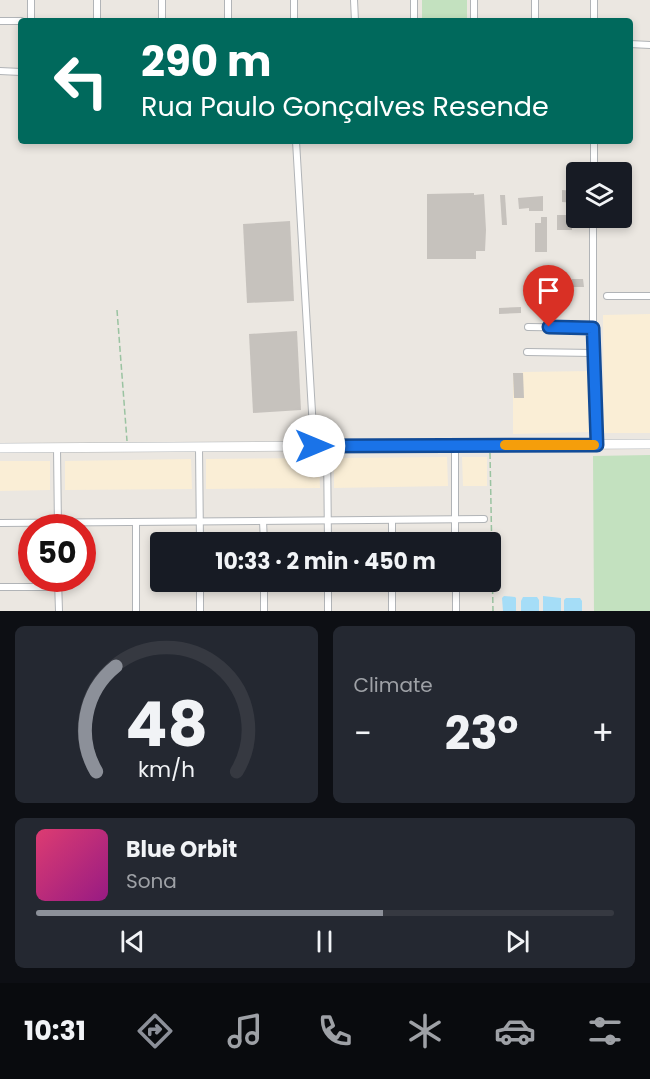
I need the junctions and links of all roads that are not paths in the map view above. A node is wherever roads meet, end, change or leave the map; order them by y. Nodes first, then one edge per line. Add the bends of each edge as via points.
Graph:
1 (31, 0) edge
2 (97, 0) edge
3 (162, 0) edge
4 (228, 0) edge
5 (294, 0) edge
6 (354, 0) edge
7 (414, 0) edge
8 (474, 0) edge
9 (535, 0) edge
10 (594, 0) edge
11 (31, 18) edge
12 (97, 18) edge
13 (162, 18) edge
14 (228, 18) edge
15 (294, 18) edge
16 (355, 18) edge
17 (414, 18) edge
18 (474, 18) edge
19 (535, 18) edge
20 (594, 18) edge
21 (0, 21) edge
22 (18, 21) edge
23 (633, 44) edge
24 (650, 45) edge
25 (0, 71) edge
26 (18, 72) edge
27 (296, 144) edge
28 (594, 144) edge
29 (594, 162) edge
30 (593, 228) edge
31 (608, 296) dead end
32 (650, 296) edge
33 (528, 327) dead end
34 (593, 328) junction
35 (528, 352) dead end
36 (593, 353) junction
37 (650, 444) edge
38 (597, 445) junction
39 (314, 446) junction
40 (455, 446) junction
41 (199, 447) junction
42 (327, 447) junction
43 (0, 448) edge
44 (57, 448) junction
45 (58, 514) edge
46 (455, 519) junction
47 (484, 519) dead end
48 (328, 520) junction
49 (392, 520) junction
50 (200, 521) junction
51 (263, 521) junction
52 (136, 522) junction
53 (0, 523) edge
54 (18, 524) edge
55 (96, 524) edge
56 (200, 532) edge
57 (264, 532) edge
58 (328, 532) edge
59 (392, 532) edge
60 (455, 532) edge
61 (18, 586) edge
62 (0, 587) edge
63 (58, 592) edge
64 (200, 592) edge
65 (264, 592) edge
66 (328, 592) edge
67 (392, 592) edge
68 (456, 592) edge
69 (59, 611) edge
70 (136, 611) edge
71 (200, 611) edge
72 (264, 611) edge
73 (328, 611) edge
74 (392, 611) edge
75 (456, 611) edge

1 - 11 street
2 - 12 street
3 - 13 street
4 - 14 street
5 - 15 street
6 - 16 street
7 - 17 street
8 - 18 street
9 - 19 street
10 - 20 street
21 - 22 street
23 - 24 street
25 - 26 street
27 - 39 street
28 - 29 street
30 - 34 street
31 - 32 street
33 - 34 street
34 - 36 street
35 - 36 street
36 - 38 street
37 - 38 main road
38 - 40 main road
39 - 41 main road
39 - 42 main road
40 - 42 main road
40 - 46 street
41 - 44 main road
41 - 50 street
42 - 48 street
43 - 44 main road
44 - 45 street
46 - 47 street
46 - 49 street
46 - 60 street
48 - 49 street
48 - 51 street
48 - 58 street
49 - 59 street
50 - 51 street
50 - 52 street
50 - 56 street
51 - 57 street
52 - 55 street
52 - 70 street
53 - 54 street
61 - 62 street
63 - 69 street
64 - 71 street
65 - 72 street
66 - 73 street
67 - 74 street
68 - 75 street

